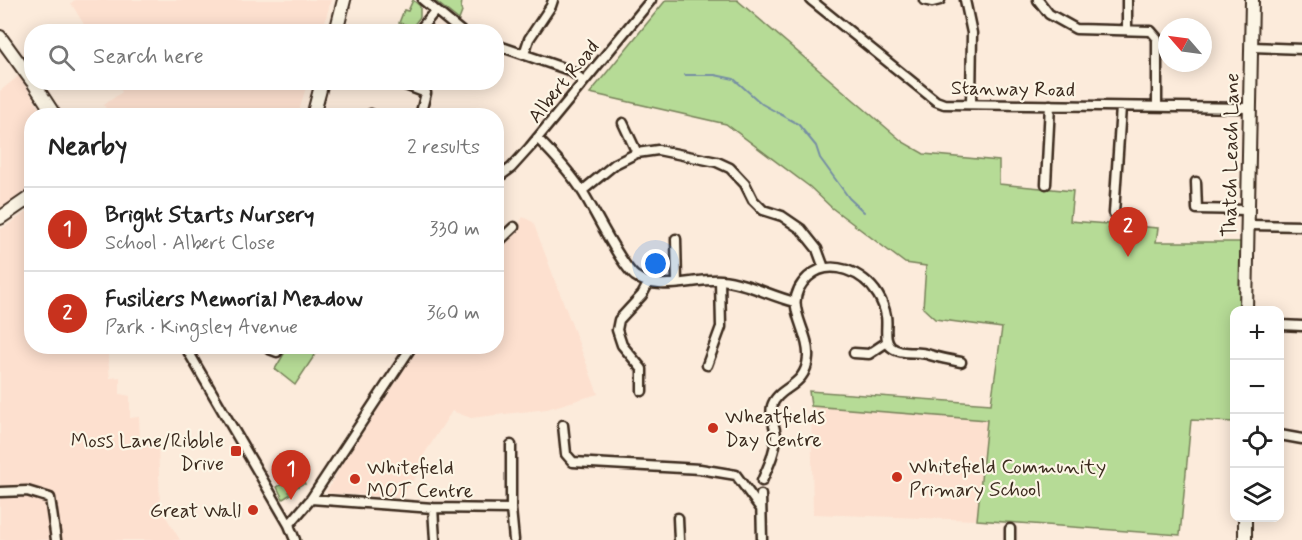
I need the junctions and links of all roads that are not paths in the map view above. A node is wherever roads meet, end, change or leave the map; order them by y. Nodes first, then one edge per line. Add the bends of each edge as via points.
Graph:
1 (344, 0) edge
2 (423, 0) edge
3 (553, 0) edge
4 (651, 0) edge
5 (811, 0) edge
6 (924, 0) edge
7 (940, 0) edge
8 (965, 0) edge
9 (1038, 0) edge
10 (1127, 0) edge
11 (1252, 0) edge
12 (435, 11) junction
13 (338, 24) edge
14 (424, 24) edge
15 (452, 24) edge
16 (1127, 30) junction
17 (0, 37) edge
18 (1252, 47) junction
19 (504, 48) edge
20 (1302, 49) edge
21 (524, 54) junction
22 (24, 71) edge
23 (584, 81) junction
24 (37, 90) edge
25 (320, 90) edge
26 (418, 90) edge
27 (971, 104) junction
28 (1050, 105) junction
29 (1157, 106) junction
30 (1121, 107) junction
31 (50, 108) edge
32 (315, 108) edge
33 (422, 108) edge
34 (1250, 108) junction
35 (623, 123) dead end
36 (537, 138) junction
37 (637, 153) junction
38 (504, 173) edge
39 (1196, 182) dead end
40 (1046, 184) dead end
41 (582, 191) junction
42 (24, 202) edge
43 (1248, 210) junction
44 (1114, 213) dead end
45 (0, 219) edge
46 (1248, 225) junction
47 (1302, 226) edge
48 (514, 227) dead end
49 (504, 236) edge
50 (676, 240) dead end
51 (824, 268) junction
52 (720, 280) junction
53 (649, 282) junction
54 (677, 282) junction
55 (795, 302) junction
56 (1246, 306) edge
57 (1284, 325) edge
58 (1302, 326) edge
59 (887, 342) junction
60 (854, 353) dead end
61 (190, 354) edge
62 (407, 354) edge
63 (961, 362) dead end
64 (707, 366) dead end
65 (642, 391) dead end
66 (563, 425) dead end
67 (1284, 436) edge
68 (1302, 439) edge
69 (511, 445) dead end
70 (762, 481) dead end
71 (0, 492) edge
72 (761, 495) dead end
73 (311, 499) junction
74 (433, 508) junction
75 (511, 509) junction
76 (761, 509) junction
77 (678, 518) dead end
78 (1245, 522) edge
79 (289, 525) junction
80 (1010, 529) dead end
81 (56, 540) edge
82 (295, 540) edge
83 (435, 540) edge
84 (514, 540) edge
85 (679, 540) edge
86 (762, 540) edge
87 (1010, 540) edge
88 (1245, 540) edge

1 - 13 street
2 - 12 street
3 - 21 street
4 - 23 street, Albert Road
5 - 27 street, Stanway Road via 936,101
6 - 7 street
8 - 27 street via 972,33
9 - 16 street via 1049,14 1076,29
10 - 16 street
11 - 18 street, Thatch Leach Lane
12 - 14 street
12 - 15 street
16 - 29 street via 1151,31 1158,38
17 - 22 street
18 - 20 street
18 - 34 street, Thatch Leach Lane
19 - 21 street
21 - 23 street via 569,70
23 - 36 street, Albert Road
24 - 31 street
25 - 32 street
26 - 33 street via 426,93
27 - 28 street, Stanway Road
28 - 30 street, Stanway Road
28 - 40 street
29 - 30 street, Stanway Road
29 - 34 street, Stanway Road
30 - 44 street
34 - 43 street, Thatch Leach Lane
35 - 37 street via 624,135
36 - 38 street, Albert Road
36 - 41 street
37 - 41 street via 615,164
37 - 51 street via 681,153 730,168 763,210 782,216 801,229 817,249
39 - 43 street via 1197,209
41 - 53 street via 625,264 634,275
42 - 45 street
43 - 46 street, Thatch Leach Lane
46 - 47 street
46 - 56 street, Thatch Leach Lane
48 - 49 street
50 - 54 street
51 - 55 street via 799,286
51 - 59 street via 837,267 867,282 878,295 886,316
52 - 54 street
52 - 55 street
52 - 64 street via 721,327
53 - 54 street
53 - 65 street via 619,320 617,330 622,345 647,380
55 - 70 street via 808,359 797,383 779,394 772,405 776,435
57 - 58 street
59 - 60 street via 869,354
59 - 63 street via 907,353
61 - 79 street
62 - 73 street
66 - 76 street via 566,454 573,462 700,469 736,476
67 - 68 street
69 - 75 street
71 - 81 street via 27,491 50,498
72 - 76 street
73 - 74 street
73 - 79 street
74 - 75 street
74 - 83 street
75 - 84 street
76 - 86 street
77 - 85 street
78 - 88 street
79 - 82 street
80 - 87 street

